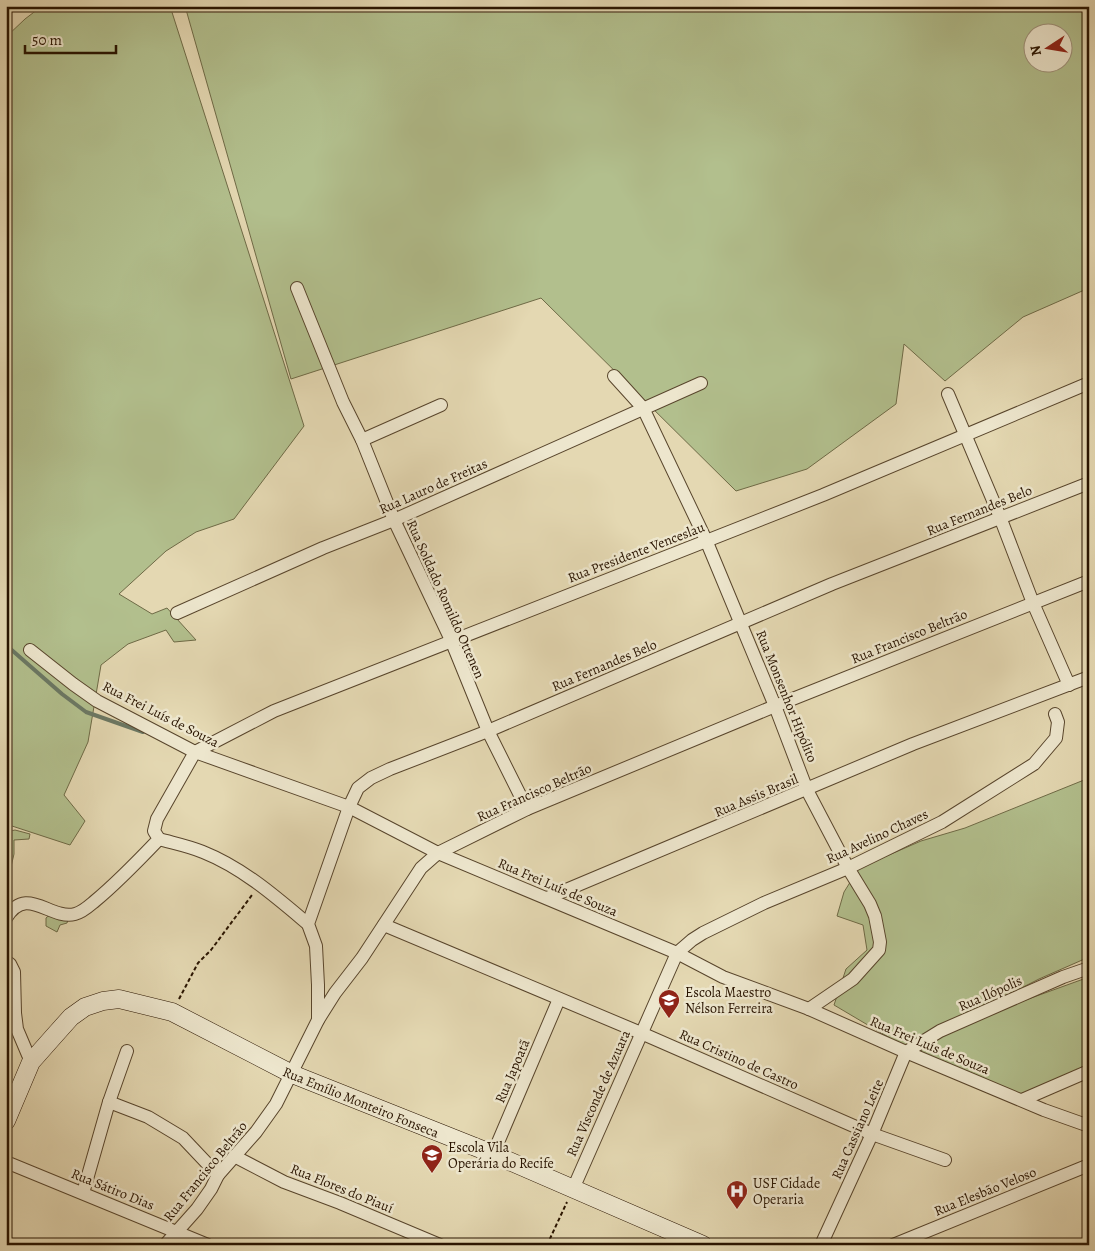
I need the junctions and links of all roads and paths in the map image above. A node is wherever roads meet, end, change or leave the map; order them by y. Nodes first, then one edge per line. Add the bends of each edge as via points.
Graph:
1 (297, 288) dead end
2 (614, 376) dead end
3 (700, 383) dead end
4 (1089, 383) edge
5 (948, 394) dead end
6 (441, 405) dead end
7 (643, 408) junction
8 (965, 434) junction
9 (362, 440) junction
10 (1089, 482) edge
11 (1000, 517) junction
12 (394, 520) junction
13 (706, 540) junction
14 (1089, 581) edge
15 (1033, 603) junction
16 (176, 613) dead end
17 (741, 622) junction
18 (451, 640) junction
19 (30, 650) dead end
20 (1089, 676) edge
21 (1069, 685) junction
22 (775, 706) junction
23 (1055, 714) dead end
24 (488, 731) junction
25 (195, 752) junction
26 (807, 790) junction
27 (349, 807) junction
28 (527, 809) junction
29 (158, 840) junction
30 (438, 852) junction
31 (848, 868) junction
32 (259, 885) junction
33 (547, 898) junction
34 (6, 918) edge
35 (308, 924) junction
36 (384, 925) junction
37 (677, 953) junction
38 (6, 962) edge
39 (1089, 968) edge
40 (559, 999) junction
41 (810, 1010) junction
42 (172, 1012) junction
43 (318, 1020) junction
44 (641, 1032) junction
45 (127, 1051) dead end
46 (906, 1052) junction
47 (31, 1062) junction
48 (1089, 1071) edge
49 (292, 1074) junction
50 (1022, 1100) junction
51 (109, 1102) junction
52 (6, 1121) edge
53 (1089, 1126) edge
54 (872, 1134) junction
55 (493, 1154) junction
56 (234, 1156) junction
57 (946, 1160) dead end
58 (6, 1162) edge
59 (1089, 1165) edge
60 (218, 1175) junction
61 (573, 1189) junction
62 (83, 1193) junction
63 (176, 1231) junction
64 (165, 1245) edge
65 (208, 1245) edge
66 (440, 1245) edge
67 (547, 1245) edge
68 (703, 1245) edge
69 (821, 1245) edge
70 (893, 1245) edge

1 - 9 street, Rua Soldado Romildo Ottenen via 342,402
2 - 7 street, Rua Monsenhor Hipólito
3 - 7 street, Rua Lauro de Freitas
4 - 8 street, Rua Presidente Venceslau
5 - 8 street
6 - 9 street
7 - 12 street, Rua Lauro de Freitas
7 - 13 street, Rua Monsenhor Hipólito
8 - 11 street
8 - 13 street, Rua Presidente Venceslau via 832,492
9 - 12 street, Rua Soldado Romildo Ottenen
10 - 11 street, Rua Fernandes Belo
11 - 15 street
11 - 17 street, Rua Fernandes Belo
12 - 16 street, Rua Lauro de Freitas
12 - 18 street, Rua Soldado Romildo Ottenen
13 - 17 street, Rua Monsenhor Hipólito
13 - 18 street, Rua Presidente Venceslau
14 - 15 street, Rua Francisco Beltrão
15 - 21 street
15 - 22 street, Rua Francisco Beltrão
17 - 22 street, Rua Monsenhor Hipólito
17 - 24 street, Rua Fernandes Belo
18 - 24 street, Rua Soldado Romildo Ottenen
18 - 25 street, Rua Presidente Venceslau via 274,712
19 - 25 street, Rua Frei Luís de Souza via 97,701
20 - 21 street, Rua Assis Brasil
21 - 26 street, Rua Assis Brasil via 913,744
22 - 26 street, Rua Monsenhor Hipólito
22 - 28 street, Rua Francisco Beltrão
23 - 31 street, Rua Avelino Chaves via 1058,722 1056,738 1034,764 942,822
24 - 27 street, Rua Fernandes Belo via 372,778 358,788
24 - 28 street, Rua Soldado Romildo Ottenen
25 - 27 street, Rua Frei Luís de Souza
25 - 29 street via 157,819 154,832
26 - 31 street, Rua Monsenhor Hipólito
26 - 33 street, Rua Assis Brasil
27 - 30 street, Rua Frei Luís de Souza
27 - 35 street, Rua Fernandes Belo
28 - 30 street, Rua Francisco Beltrão
29 - 32 street via 215,857
29 - 34 street via 114,886 77,914 22,903 13,908
30 - 33 street, Rua Frei Luís de Souza
30 - 36 street, Rua Francisco Beltrão via 421,868
31 - 37 street, Rua Avelino Chaves via 764,902 703,933
31 - 41 street, Rua Monsenhor Hipólito via 870,904 880,946 853,978
32 - 35 street
32 - 42 path via 198,963
33 - 37 street, Rua Frei Luís de Souza
35 - 43 street via 316,946
36 - 40 street, Rua Cristino de Castro
36 - 43 street, Rua Francisco Beltrão
37 - 41 street, Rua Frei Luís de Souza via 723,978
37 - 44 street, Rua Visconde de Azuara
38 - 47 street via 14,972 17,1029
39 - 46 street, Rua Ilópolis via 940,1032
40 - 44 street, Rua Cristino de Castro
40 - 55 street, Rua Japoatã
41 - 46 street, Rua Frei Luís de Souza
42 - 47 main road, Rua Emílio Monteiro Fonseca via 119,999 85,1007
42 - 49 main road, Rua Emílio Monteiro Fonseca
43 - 49 street, Rua Francisco Beltrão
44 - 54 street, Rua Cristino de Castro
44 - 61 street, Rua Visconde de Azuara
45 - 51 street
46 - 50 street, Rua Frei Luís de Souza
46 - 54 street, Rua Cassiano Leite
47 - 52 main road
48 - 50 street
49 - 55 main road, Rua Emílio Monteiro Fonseca
49 - 56 street, Rua Francisco Beltrão via 276,1104
50 - 53 street, Rua Frei Luís de Souza
51 - 60 street via 148,1117 183,1138
51 - 62 street
54 - 57 street, Rua Cristino de Castro
54 - 69 street, Rua Cassiano Leite
55 - 61 main road, Rua Emílio Monteiro Fonseca
56 - 60 street, Rua Francisco Beltrão
56 - 66 street, Rua Flores do Piauí via 284,1182
58 - 62 street, Rua Sátiro Dias
59 - 70 street, Rua Elesbão Veloso
60 - 63 street, Rua Francisco Beltrão via 197,1209
61 - 67 path
61 - 68 main road, Rua Emílio Monteiro Fonseca
62 - 63 street, Rua Sátiro Dias
63 - 64 street, Rua Francisco Beltrão
63 - 65 street, Rua Sátiro Dias

